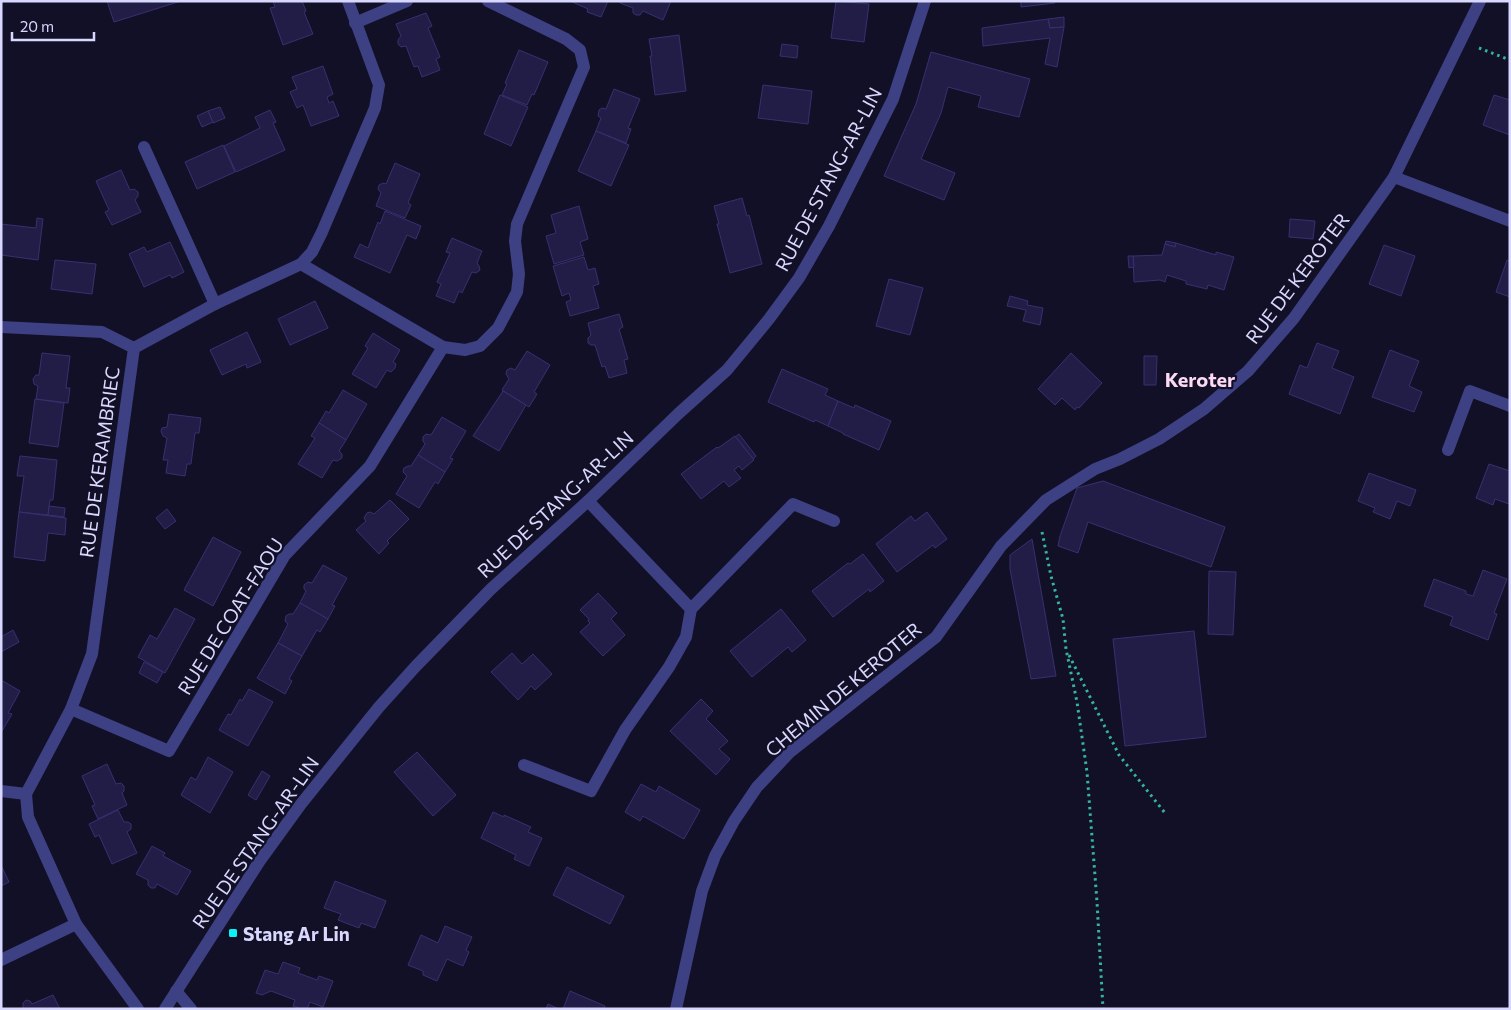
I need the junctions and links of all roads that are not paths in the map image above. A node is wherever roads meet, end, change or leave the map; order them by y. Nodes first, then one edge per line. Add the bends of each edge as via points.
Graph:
1 (348, 1) edge
2 (407, 1) edge
3 (488, 1) edge
4 (925, 1) edge
5 (1480, 1) edge
6 (356, 23) junction
7 (144, 147) dead end
8 (1394, 177) junction
9 (1510, 221) edge
10 (302, 264) junction
11 (215, 304) junction
12 (1, 327) edge
13 (443, 347) junction
14 (134, 348) junction
15 (1510, 406) edge
16 (1448, 450) dead end
17 (588, 501) junction
18 (834, 521) dead end
19 (1001, 546) joint
20 (691, 609) junction
21 (71, 709) junction
22 (524, 765) dead end
23 (1, 791) edge
24 (26, 794) junction
25 (76, 924) junction
26 (1, 960) edge
27 (176, 992) junction
28 (138, 1009) edge
29 (165, 1009) edge
30 (191, 1009) edge
31 (676, 1009) edge

1 - 6 street
2 - 6 street
3 - 13 street via 566,39 580,50 584,67 517,224 517,292 498,328 480,346 465,350
4 - 17 street, RUE DE STANG-AR-LIN via 893,99 799,278 727,370
5 - 8 street, RUE DE KEROTER
6 - 10 street via 379,85 375,108 322,232
7 - 11 street
8 - 9 street
8 - 19 street, RUE DE KEROTER via 1294,318 1248,371 1204,409 1159,439 1096,469 1046,500
10 - 11 street, RUE DE KERAMBRIEC
10 - 13 street
11 - 14 street, RUE DE KERAMBRIEC
12 - 14 street via 102,332
13 - 21 street, RUE DE COAT-FAOU via 370,466 285,555 169,750
14 - 21 street, RUE DE KERAMBRIEC via 92,654
15 - 16 street via 1470,391
17 - 20 street
17 - 27 street, RUE DE STANG-AR-LIN via 491,589 379,707 300,804
18 - 20 street via 793,504
19 - 31 street, CHEMIN DE KEROTER via 936,638 790,752 734,821 715,856 702,891
20 - 22 street via 686,638 625,730 591,791
21 - 24 street, RUE DE KERAMBRIEC
23 - 24 street
24 - 25 street via 28,818
25 - 26 street
25 - 28 street
27 - 29 street, RUE DE STANG-AR-LIN
27 - 30 street

